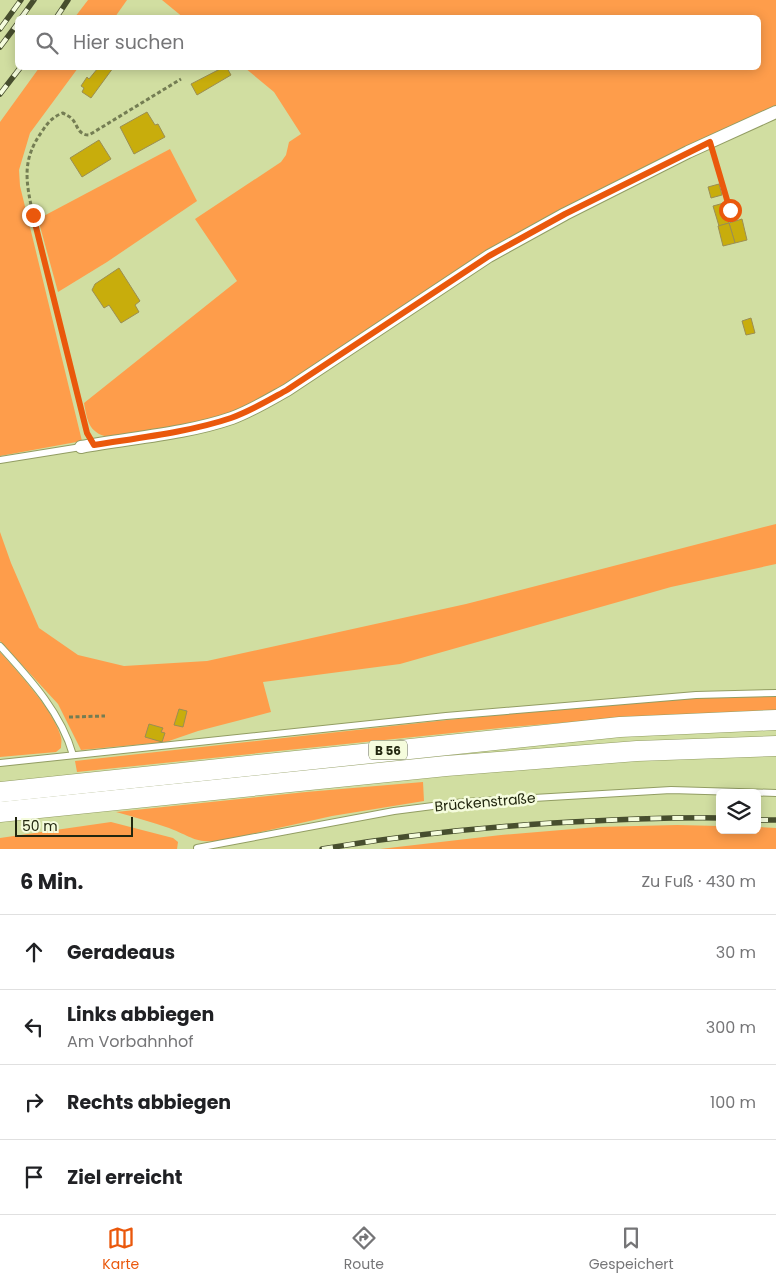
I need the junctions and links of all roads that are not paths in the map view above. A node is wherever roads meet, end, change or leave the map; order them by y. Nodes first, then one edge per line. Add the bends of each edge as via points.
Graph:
1 (776, 112) edge
2 (87, 446) joint
3 (0, 460) edge
4 (0, 646) edge
5 (776, 693) edge
6 (776, 720) edge
7 (776, 746) edge
8 (73, 754) junction
9 (0, 763) edge
10 (0, 792) edge
11 (776, 793) edge
12 (0, 812) edge
13 (197, 848) dead end

1 - 2 street via 565,214 489,256 287,390 253,408 232,418 200,426
2 - 3 lane
4 - 8 lane via 58,719
5 - 8 lane via 696,695 446,716
6 - 10 main road, B 56 via 620,727
7 - 12 main road, B 56 via 638,751 446,766
8 - 9 lane
11 - 13 lane, Brückenstraße via 671,790 464,802 394,811

